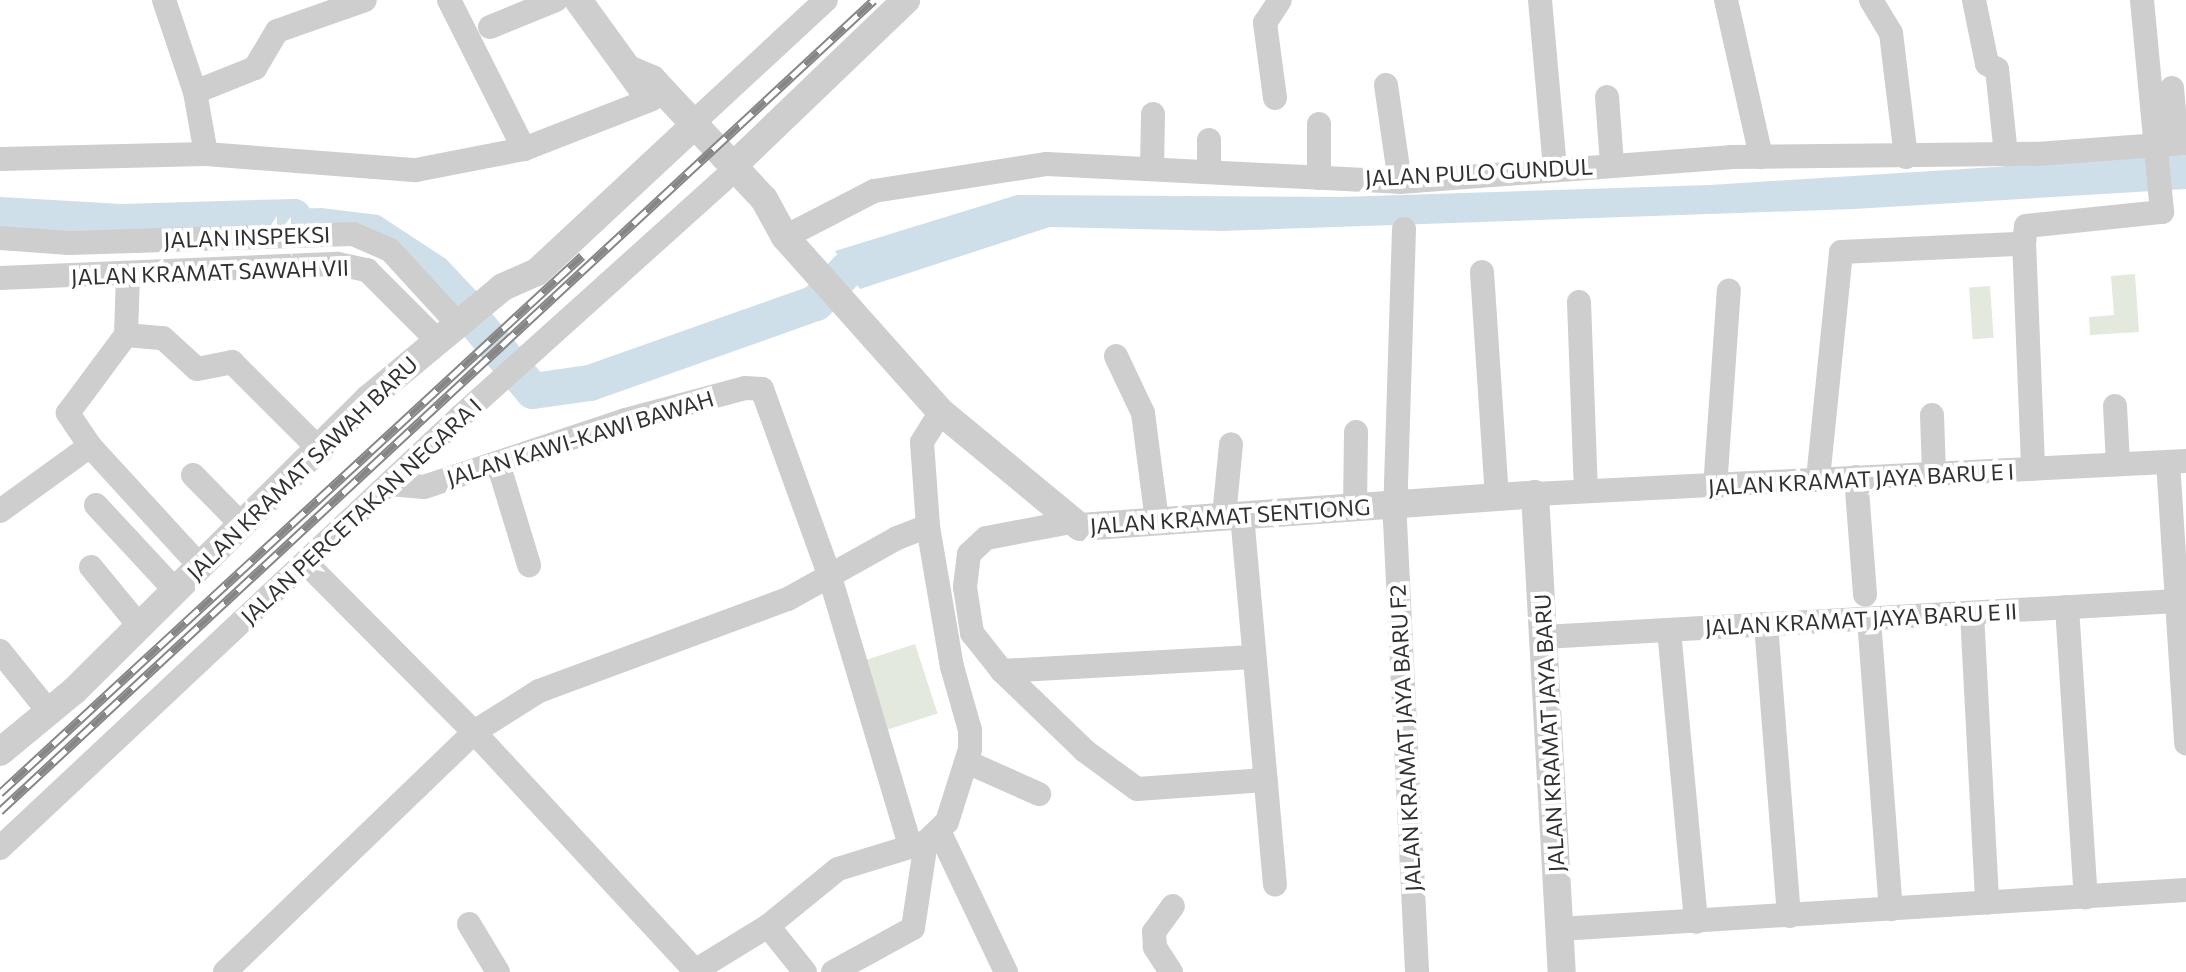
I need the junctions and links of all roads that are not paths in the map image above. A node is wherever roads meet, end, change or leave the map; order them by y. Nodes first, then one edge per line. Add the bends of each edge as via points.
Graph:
1 (164, 0) edge
2 (365, 0) edge
3 (449, 0) edge
4 (556, 0) edge
5 (578, 0) edge
6 (826, 0) edge
7 (906, 0) edge
8 (1280, 0) edge
9 (1540, 0) edge
10 (1726, 0) edge
11 (1974, 0) edge
12 (2142, 0) edge
13 (1865, 2) edge
14 (490, 27) dead end
15 (633, 71) junction
16 (1386, 85) dead end
17 (2172, 88) dead end
18 (195, 92) junction
19 (1607, 97) dead end
20 (1275, 98) dead end
21 (652, 99) junction
22 (1153, 114) dead end
23 (1319, 124) dead end
24 (689, 128) junction
25 (1209, 140) dead end
26 (2169, 145) edge
27 (524, 149) junction
28 (206, 154) junction
29 (2006, 155) junction
30 (1761, 157) junction
31 (1897, 158) junction
32 (0, 159) edge
33 (1612, 164) junction
34 (1152, 167) junction
35 (1555, 169) junction
36 (729, 172) junction
37 (1209, 172) junction
38 (1319, 178) junction
39 (1400, 182) junction
40 (776, 226) junction
41 (1404, 229) dead end
42 (0, 238) edge
43 (2024, 241) junction
44 (1482, 272) dead end
45 (128, 274) junction
46 (0, 278) edge
47 (1729, 290) dead end
48 (1579, 302) dead end
49 (461, 321) junction
50 (126, 335) junction
51 (1116, 356) dead end
52 (2115, 406) dead end
53 (941, 412) junction
54 (1932, 415) dead end
55 (1356, 432) dead end
56 (1231, 444) dead end
57 (90, 446) junction
58 (321, 451) junction
59 (2177, 461) edge
60 (498, 463) junction
61 (2118, 464) junction
62 (2033, 469) junction
63 (1934, 473) junction
64 (193, 475) dead end
65 (1856, 477) junction
66 (1818, 479) junction
67 (389, 484) junction
68 (1715, 488) junction
69 (1586, 490) junction
70 (1535, 494) junction
71 (1497, 496) junction
72 (1396, 503) junction
73 (96, 505) dead end
74 (1355, 506) junction
75 (0, 511) edge
76 (1233, 515) junction
77 (1157, 521) junction
78 (1071, 522) junction
79 (242, 525) junction
80 (928, 526) junction
81 (306, 563) junction
82 (529, 565) dead end
83 (91, 567) dead end
84 (201, 567) junction
85 (830, 577) junction
86 (176, 591) junction
87 (2177, 601) junction
88 (1867, 607) junction
89 (2067, 607) junction
90 (1972, 613) junction
91 (137, 623) junction
92 (1766, 624) junction
93 (1669, 630) junction
94 (1544, 637) junction
95 (0, 651) edge
96 (1253, 657) junction
97 (1014, 671) junction
98 (49, 712) junction
99 (474, 732) junction
100 (2186, 743) edge
101 (0, 752) edge
102 (967, 762) junction
103 (1266, 780) junction
104 (1039, 794) dead end
105 (925, 840) junction
106 (0, 848) edge
107 (1275, 885) dead end
108 (2186, 890) edge
109 (2086, 897) junction
110 (1987, 903) junction
111 (1173, 906) dead end
112 (1891, 909) junction
113 (1789, 916) junction
114 (1696, 922) junction
115 (469, 924) dead end
116 (768, 926) junction
117 (1560, 929) junction
118 (225, 972) edge
119 (498, 972) edge
120 (694, 972) edge
121 (805, 972) edge
122 (833, 972) edge
123 (1006, 972) edge
124 (1171, 972) edge
125 (1417, 972) edge
126 (1562, 972) edge

1 - 18 street
2 - 18 street via 277,31 255,68
3 - 27 street
4 - 14 street
5 - 15 street, JALAN KRAMAT SENTIONG
6 - 24 street
7 - 36 street
8 - 20 street via 1265,23
9 - 35 street
10 - 30 street
11 - 29 street via 1987,64 1997,69
12 - 26 street
13 - 31 street via 1880,50
15 - 21 street, JALAN KRAMAT SENTIONG
15 - 24 street, JALAN KRAMAT SENTIONG via 652,79
16 - 39 street
17 - 26 street
18 - 28 street
19 - 33 street
21 - 24 street, JALAN KRAMAT SENTIONG
21 - 27 street
22 - 34 street
23 - 38 street
24 - 36 street, JALAN KRAMAT SENTIONG
24 - 49 street, JALAN KRAMAT SAWAH BARU via 537,272
25 - 37 street
26 - 29 street, JALAN PULO GUNDUL
26 - 43 street via 2162,206 2026,226
27 - 28 street via 416,170
28 - 32 street
29 - 31 street, JALAN PULO GUNDUL
30 - 31 street, JALAN PULO GUNDUL
30 - 33 street, JALAN PULO GUNDUL
33 - 35 street, JALAN PULO GUNDUL
34 - 37 street, JALAN PULO GUNDUL
34 - 40 street, JALAN PULO GUNDUL via 1047,164 905,184
35 - 39 street, JALAN PULO GUNDUL
36 - 40 street, JALAN KRAMAT SENTIONG via 764,199
36 - 67 street, JALAN PERCETAKAN NEGARA I
37 - 38 street, JALAN PULO GUNDUL
38 - 39 street, JALAN PULO GUNDUL
40 - 53 street, JALAN KRAMAT SENTIONG
41 - 72 street, JALAN KRAMAT JAYA BARU F2
42 - 49 street, JALAN INSPEKSI via 69,243 353,234 390,250
43 - 62 street
43 - 66 street via 1841,252
44 - 71 street
45 - 46 street, JALAN KRAMAT SAWAH VII
45 - 49 street, JALAN KRAMAT SAWAH VII via 338,264 362,268
45 - 50 street
47 - 68 street
48 - 69 street
49 - 58 street, JALAN KRAMAT SAWAH BARU via 368,399
50 - 57 street via 69,409 68,418
50 - 58 street via 163,338 197,369 232,362
51 - 77 street via 1143,413
52 - 61 street
53 - 78 street, JALAN KRAMAT SENTIONG
53 - 80 street via 922,442
54 - 63 street
55 - 74 street
56 - 76 street
57 - 75 street
57 - 84 street
58 - 79 street, JALAN KRAMAT SAWAH BARU
59 - 61 street, JALAN KRAMAT JAYA BARU E I
59 - 87 street
60 - 67 street, JALAN KAWI-KAWI BAWAH via 424,487
60 - 82 street
60 - 85 street, JALAN KAWI-KAWI BAWAH via 625,420 756,386 766,394
61 - 62 street, JALAN KRAMAT JAYA BARU E I
62 - 63 street, JALAN KRAMAT JAYA BARU E I
63 - 65 street, JALAN KRAMAT JAYA BARU E I
64 - 79 street
65 - 66 street, JALAN KRAMAT JAYA BARU E I
65 - 88 street
66 - 68 street, JALAN KRAMAT JAYA BARU E I
67 - 81 street, JALAN PERCETAKAN NEGARA I
68 - 69 street, JALAN KRAMAT JAYA BARU E I
69 - 70 street, JALAN KRAMAT JAYA BARU E I
70 - 71 street, JALAN KRAMAT SENTIONG
70 - 94 street, JALAN KRAMAT JAYA BARU
71 - 72 street, JALAN KRAMAT SENTIONG
72 - 74 street, JALAN KRAMAT SENTIONG
72 - 125 street, JALAN KRAMAT JAYA BARU F2
73 - 86 street
74 - 76 street, JALAN KRAMAT SENTIONG
76 - 77 street, JALAN KRAMAT SENTIONG
76 - 96 street
77 - 78 street, JALAN KRAMAT SENTIONG via 1090,529
78 - 97 street via 994,536 979,541 969,554 965,587 972,633 984,654
79 - 84 street, JALAN KRAMAT SAWAH BARU
80 - 85 street
80 - 102 street via 952,667 968,713
81 - 99 street
81 - 106 street, JALAN PERCETAKAN NEGARA I
83 - 91 street
84 - 86 street, JALAN KRAMAT SAWAH BARU
85 - 99 street via 788,599 539,691
85 - 105 street, JALAN KAWI-KAWI BAWAH
86 - 91 street, JALAN KRAMAT SAWAH BARU
87 - 89 street, JALAN KRAMAT JAYA BARU E II
87 - 100 street
88 - 90 street, JALAN KRAMAT JAYA BARU E II
88 - 92 street, JALAN KRAMAT JAYA BARU E II
88 - 112 street
89 - 90 street, JALAN KRAMAT JAYA BARU E II
89 - 109 street
90 - 110 street
91 - 98 street, JALAN KRAMAT SAWAH BARU
92 - 93 street, JALAN KRAMAT JAYA BARU E II
92 - 113 street
93 - 94 street, JALAN KRAMAT JAYA BARU E II
93 - 114 street
94 - 117 street, JALAN KRAMAT JAYA BARU
95 - 98 street
96 - 97 street
96 - 103 street
97 - 103 street via 1085,751 1137,789
98 - 101 street, JALAN KRAMAT SAWAH BARU
99 - 118 street
99 - 120 street
102 - 104 street
102 - 105 street
103 - 107 street
105 - 116 street via 838,869
105 - 122 street via 913,928 900,940 862,952
105 - 123 street, JALAN KAWI-KAWI BAWAH
108 - 109 street
109 - 110 street
110 - 112 street
111 - 124 street via 1154,932 1155,947
112 - 113 street
113 - 114 street
114 - 117 street
115 - 119 street
116 - 120 street
116 - 121 street
117 - 126 street, JALAN KRAMAT JAYA BARU

